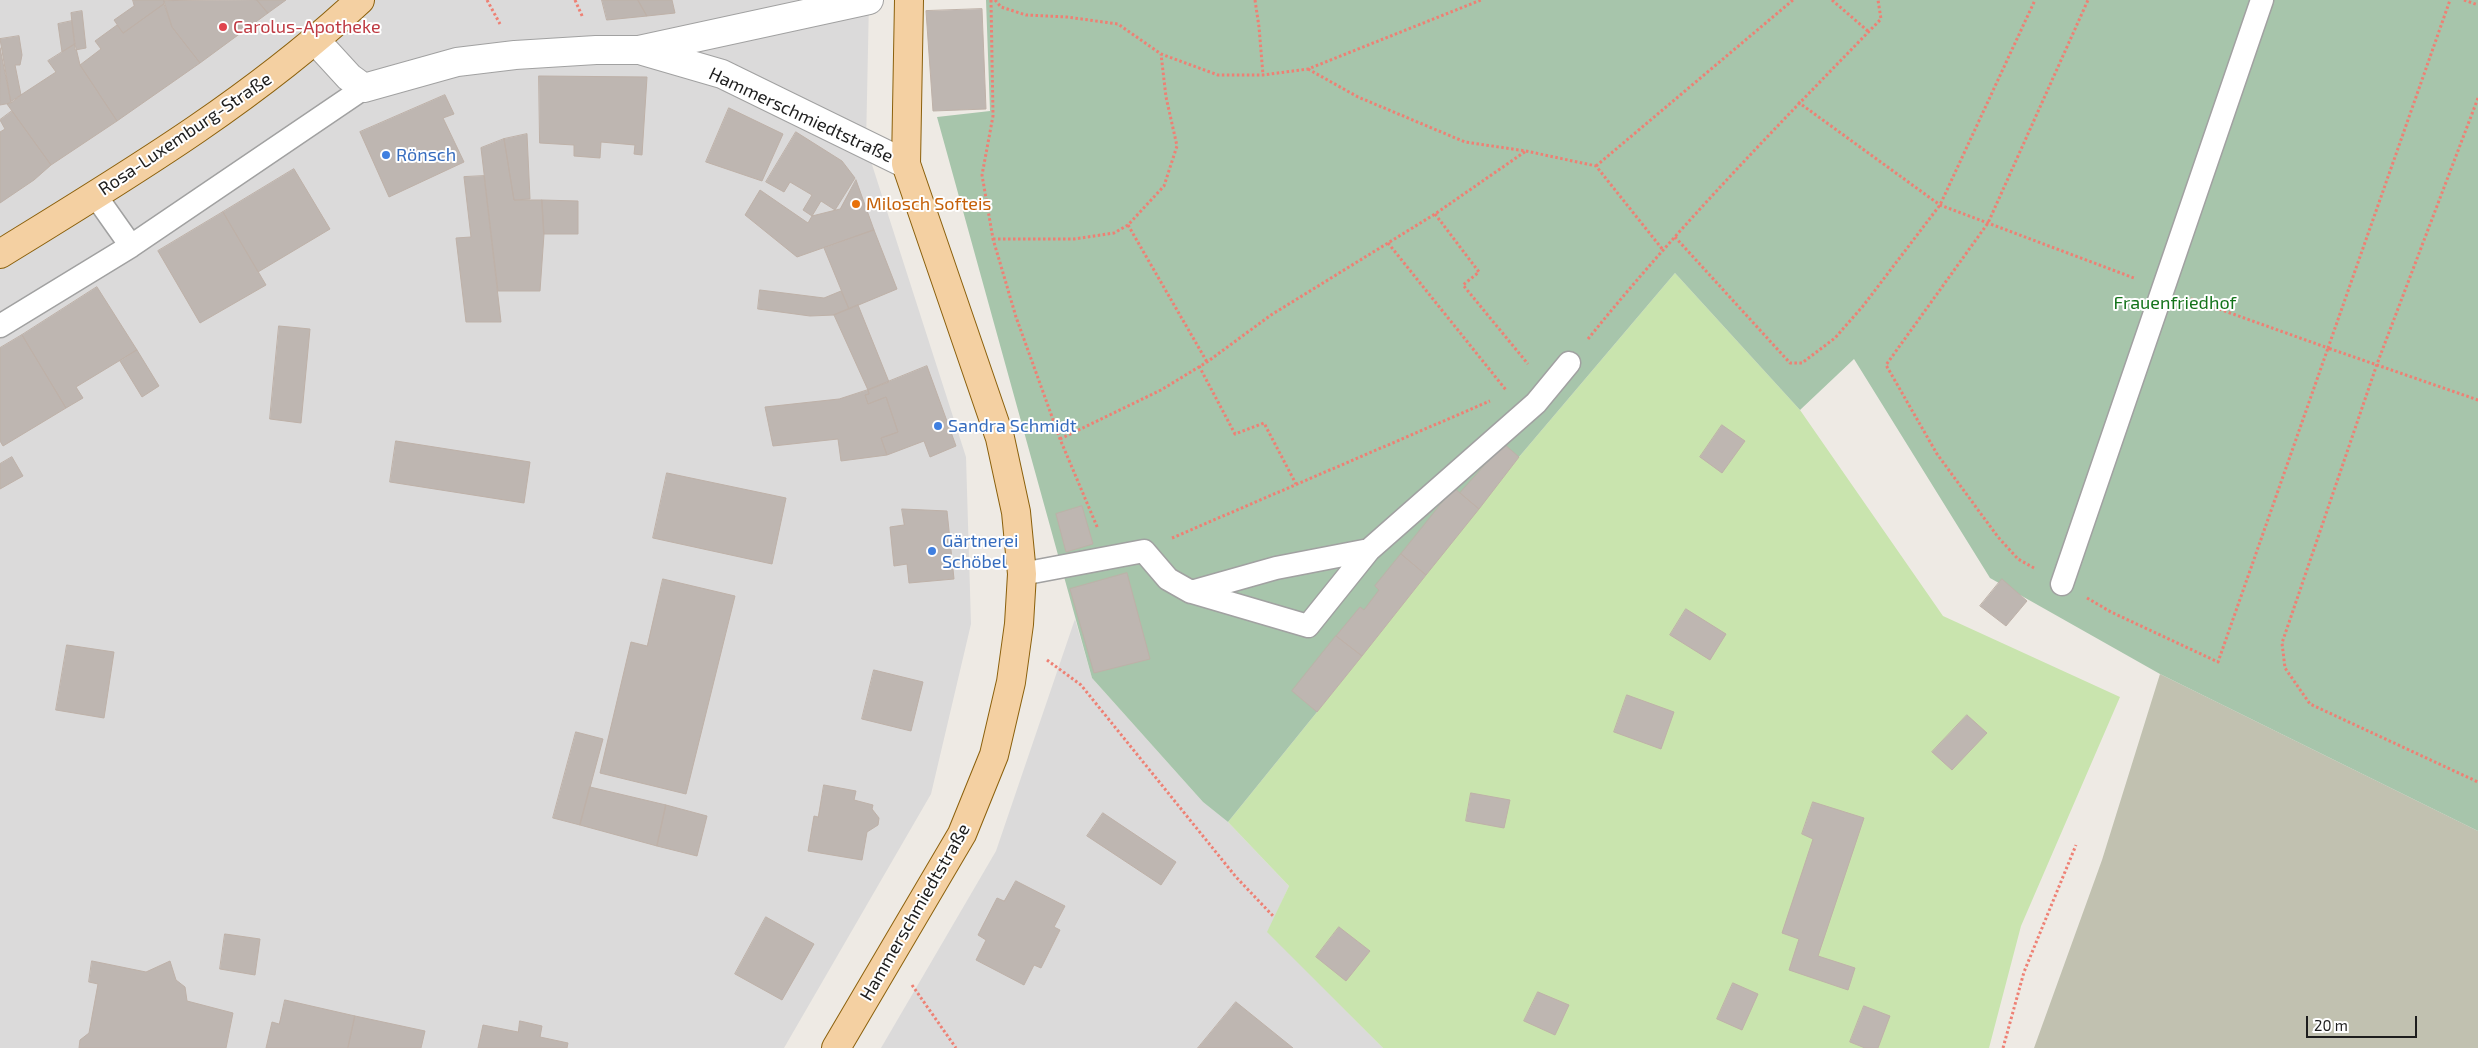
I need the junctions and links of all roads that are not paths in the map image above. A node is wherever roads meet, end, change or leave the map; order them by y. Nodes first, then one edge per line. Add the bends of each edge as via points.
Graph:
1 (360, 0) edge
2 (869, 0) edge
3 (909, 0) edge
4 (2262, 0) edge
5 (316, 41) junction
6 (639, 50) junction
7 (364, 88) junction
8 (906, 164) junction
9 (95, 195) junction
10 (131, 246) junction
11 (0, 254) edge
12 (0, 326) edge
13 (1569, 363) road end
14 (1370, 550) junction
15 (1022, 574) junction
16 (2062, 584) dead end
17 (1191, 592) junction
18 (836, 1048) edge

1 - 5 main road, Rosa-Luxemburg-Straße
2 - 6 street, Hammerschmiedtstraße
3 - 8 main road, Hammerschmiedtstraße
4 - 16 lane
5 - 7 street via 349,77
5 - 9 main road, Rosa-Luxemburg-Straße via 258,86
6 - 7 street, Hammerschmiedtstraße via 524,54 457,62
6 - 8 street, Hammerschmiedtstraße via 722,74
7 - 10 lane
8 - 15 main road, Hammerschmiedtstraße via 1000,438 1016,512
9 - 10 lane
9 - 11 main road, Rosa-Luxemburg-Straße
10 - 12 lane
13 - 14 lane via 1536,403
14 - 17 lane via 1276,568
14 - 17 lane via 1308,626
15 - 17 lane via 1144,551 1168,579
15 - 18 main road, Hammerschmiedtstraße via 1012,682 994,756 966,826

